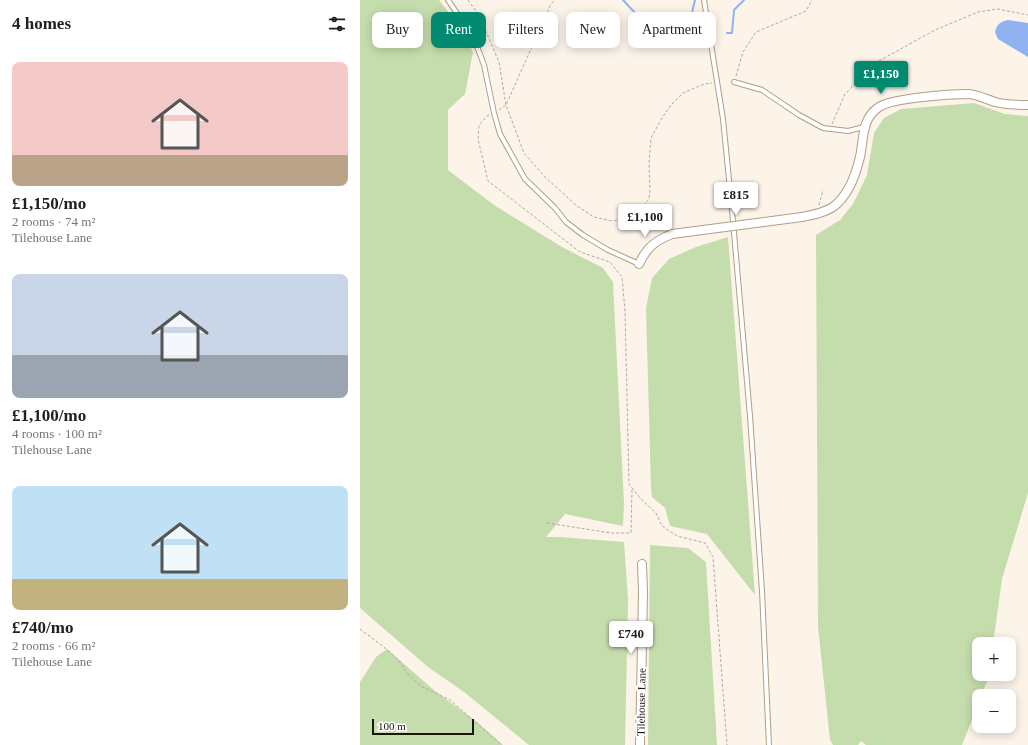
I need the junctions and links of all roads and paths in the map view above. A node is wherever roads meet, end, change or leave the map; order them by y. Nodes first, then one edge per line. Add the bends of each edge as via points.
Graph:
1 (448, 0) edge
2 (468, 0) edge
3 (555, 0) edge
4 (704, 0) edge
5 (812, 0) edge
6 (1028, 15) edge
7 (717, 82) junction
8 (734, 82) joint
9 (506, 105) junction
10 (1028, 105) edge
11 (479, 125) dead end
12 (864, 127) junction
13 (830, 129) junction
14 (823, 190) dead end
15 (817, 214) junction
16 (657, 217) dead end
17 (669, 235) junction
18 (639, 264) joint
19 (632, 488) junction
20 (547, 523) dead end
21 (642, 564) dead end
22 (360, 629) edge
23 (502, 745) edge
24 (640, 745) edge
25 (727, 745) edge
26 (769, 745) edge

1 - 18 lane via 478,49 500,134 525,180 566,222 583,235
2 - 9 path via 479,15 499,62
3 - 9 path
4 - 7 lane
5 - 8 path via 806,11 756,32 743,52
6 - 13 path via 998,10 978,12 935,30 877,62 846,94
7 - 9 path via 704,84 683,93 662,118 651,138 648,198 639,210 626,220 612,221 594,217 577,206 544,177 524,153
7 - 26 lane via 732,210 750,416
8 - 13 lane via 762,90 800,115 823,128
10 - 12 street via 995,102 970,94 897,100 879,107
11 - 19 path via 478,139 488,181 580,252 610,262 622,277 629,484
12 - 13 lane via 848,131
12 - 15 street via 860,156 853,179 838,203
14 - 15 path
15 - 17 street, bridge
16 - 17 path
17 - 18 street via 653,244
19 - 20 path via 631,533 611,534
19 - 25 path via 656,513 662,526 677,536 705,543 714,557
21 - 24 street, Tilehouse Lane
22 - 23 path via 386,648 421,686 450,700

